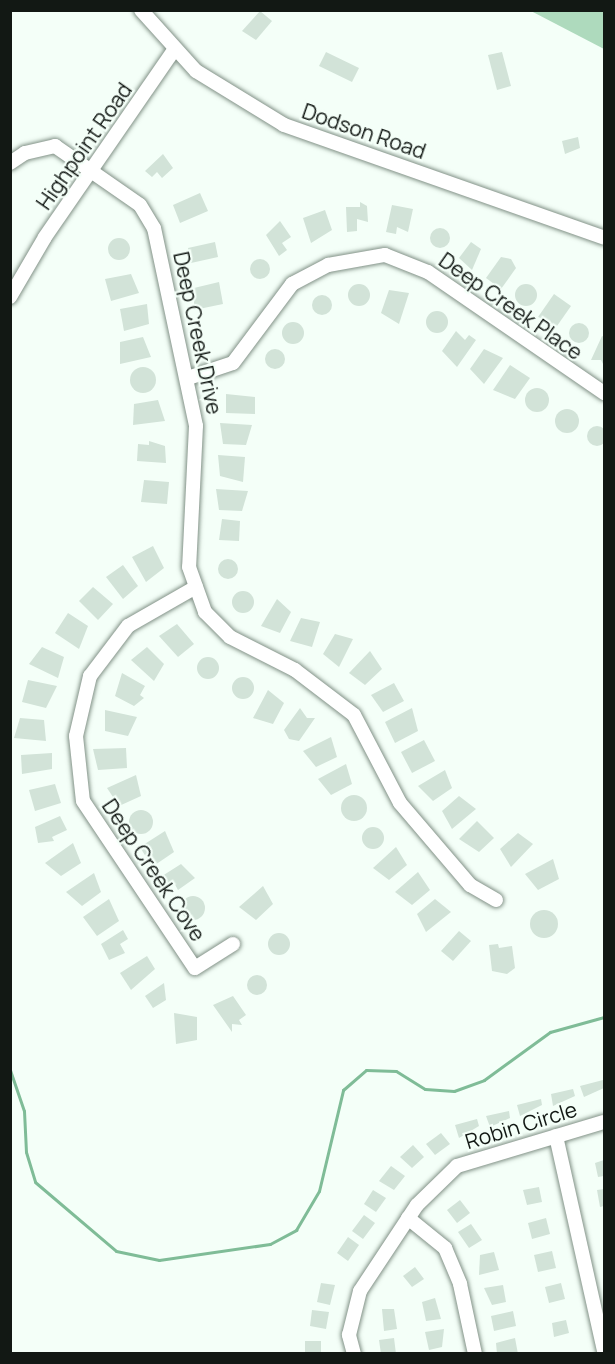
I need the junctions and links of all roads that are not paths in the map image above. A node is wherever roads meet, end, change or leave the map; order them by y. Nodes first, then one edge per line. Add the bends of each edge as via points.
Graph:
1 (141, 10) edge
2 (174, 50) junction
3 (10, 163) edge
4 (95, 171) junction
5 (604, 238) edge
6 (10, 297) edge
7 (188, 378) junction
8 (604, 393) edge
9 (196, 587) junction
10 (496, 900) dead end
11 (233, 944) dead end
12 (604, 1122) edge
13 (556, 1136) junction
14 (408, 1218) junction
15 (604, 1351) edge
16 (354, 1353) edge
17 (475, 1353) edge

1 - 2 street, Dodson Road
2 - 4 street, Highpoint Road
2 - 5 street, Dodson Road via 225,93 284,125
3 - 4 street, Deep Creek Drive via 25,153 55,146
4 - 6 street, Highpoint Road via 45,237
4 - 7 street, Deep Creek Drive via 140,205 154,228
7 - 8 street, Deep Creek Place via 233,363 292,284 328,264 385,255 428,272
7 - 9 street, Deep Creek Drive via 196,426 189,567
9 - 10 street, Deep Creek Drive via 205,612 230,638 296,670 354,715 400,803 470,885
9 - 11 street, Deep Creek Cove via 128,626 90,676 76,736 83,801 195,968
12 - 13 street, Robin Circle
13 - 14 street, Robin Circle via 457,1166
13 - 15 street
14 - 16 street, Robin Circle via 360,1291 349,1335
14 - 17 street via 445,1248 460,1284

